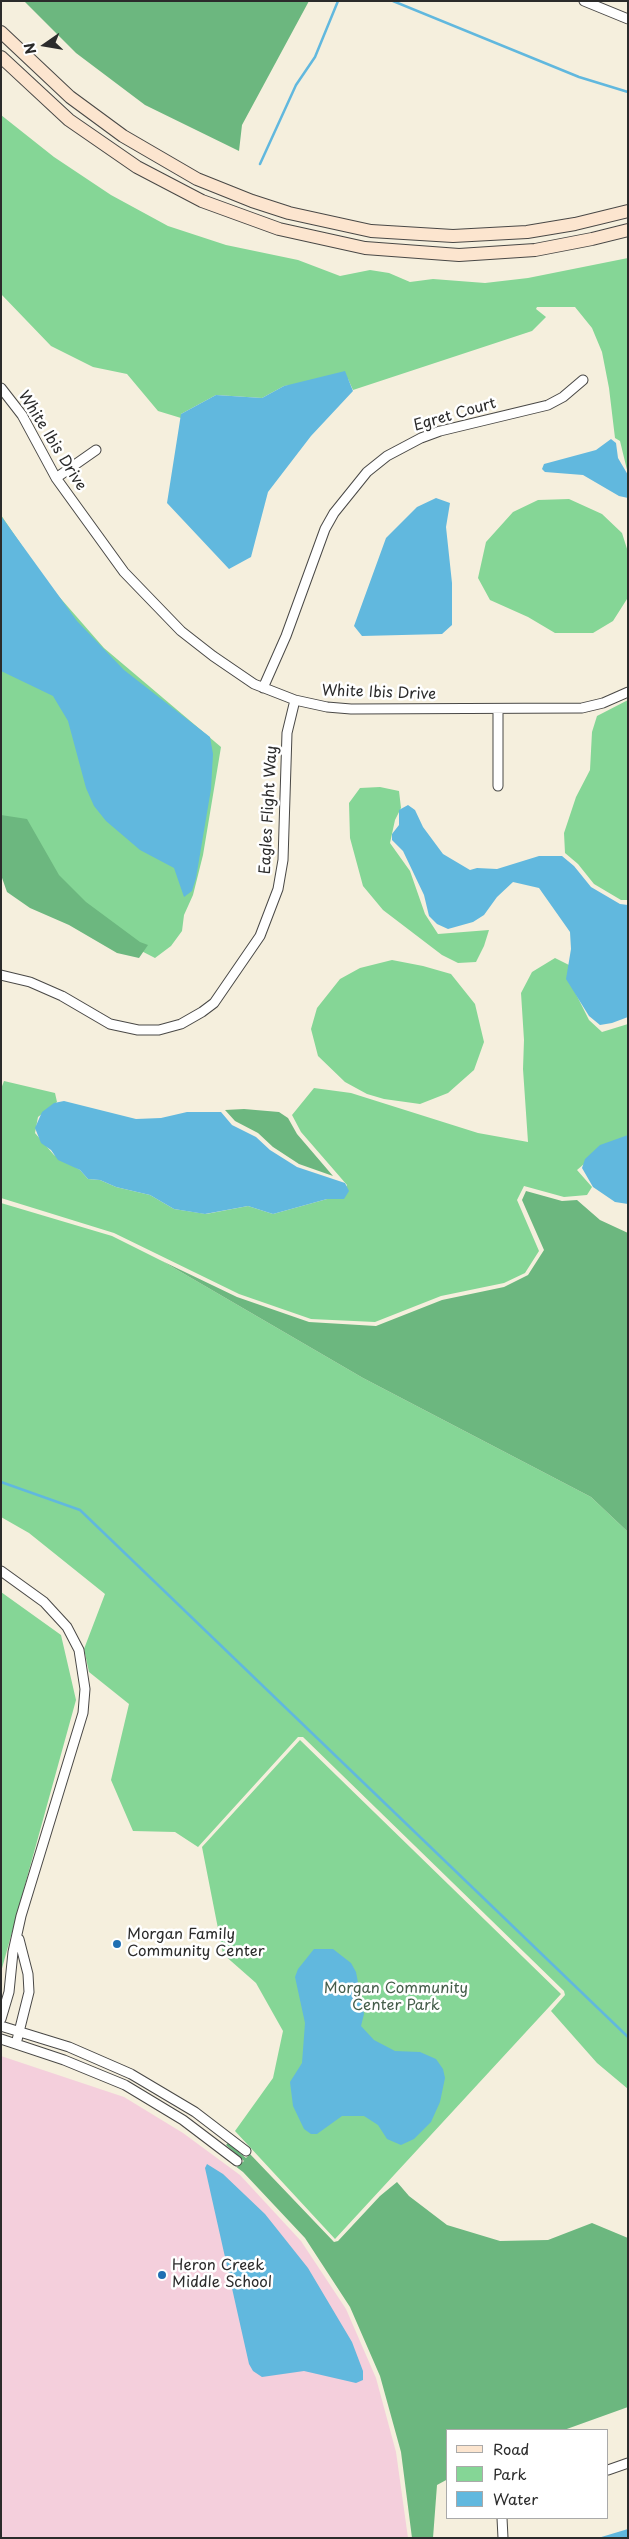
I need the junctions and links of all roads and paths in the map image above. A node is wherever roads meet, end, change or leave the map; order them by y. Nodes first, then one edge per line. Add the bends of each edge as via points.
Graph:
1 (584, 1) edge
2 (628, 19) edge
3 (1, 32) edge
4 (1, 57) edge
5 (626, 210) edge
6 (628, 230) edge
7 (583, 380) dead end
8 (1, 388) edge
9 (96, 450) dead end
10 (56, 478) junction
11 (263, 688) junction
12 (628, 692) edge
13 (295, 700) junction
14 (498, 709) junction
15 (498, 786) dead end
16 (1, 975) edge
17 (1, 1571) edge
18 (18, 1931) junction
19 (1, 2019) edge
20 (1, 2026) edge
21 (20, 2032) junction
22 (1, 2040) edge
23 (16, 2044) junction
24 (246, 2151) dead end
25 (237, 2161) dead end
26 (628, 2463) edge
27 (609, 2470) edge
28 (502, 2519) edge
29 (503, 2538) edge

1 - 2 street
3 - 5 main road via 70,97 129,140 198,179 289,213 371,231 462,236 528,232
4 - 6 main road via 69,120 137,167 202,201 287,232 365,248 459,255 544,248
7 - 11 street, Egret Court via 548,405 421,438 392,453 367,472 334,512 325,529 286,636
8 - 10 street, White Ibis Drive via 22,415
9 - 10 street
10 - 11 street, White Ibis Drive via 112,557 150,601 213,656
11 - 13 street, White Ibis Drive
12 - 14 street, White Ibis Drive via 582,708
13 - 14 street, White Ibis Drive via 350,709
13 - 16 street, Eagles Flight Way via 287,733 283,860 278,889 260,936 214,1003 180,1024 159,1030 138,1030 110,1024 62,996 30,982
14 - 15 street
17 - 18 street via 44,1602 66,1627 80,1656 85,1689 83,1713
18 - 19 street via 9,1992
18 - 21 street via 29,1992
20 - 21 street
21 - 23 street
21 - 24 street via 69,2047 130,2074 164,2092
22 - 23 street
23 - 25 street via 74,2063 125,2086 155,2102
26 - 27 street
28 - 29 street

